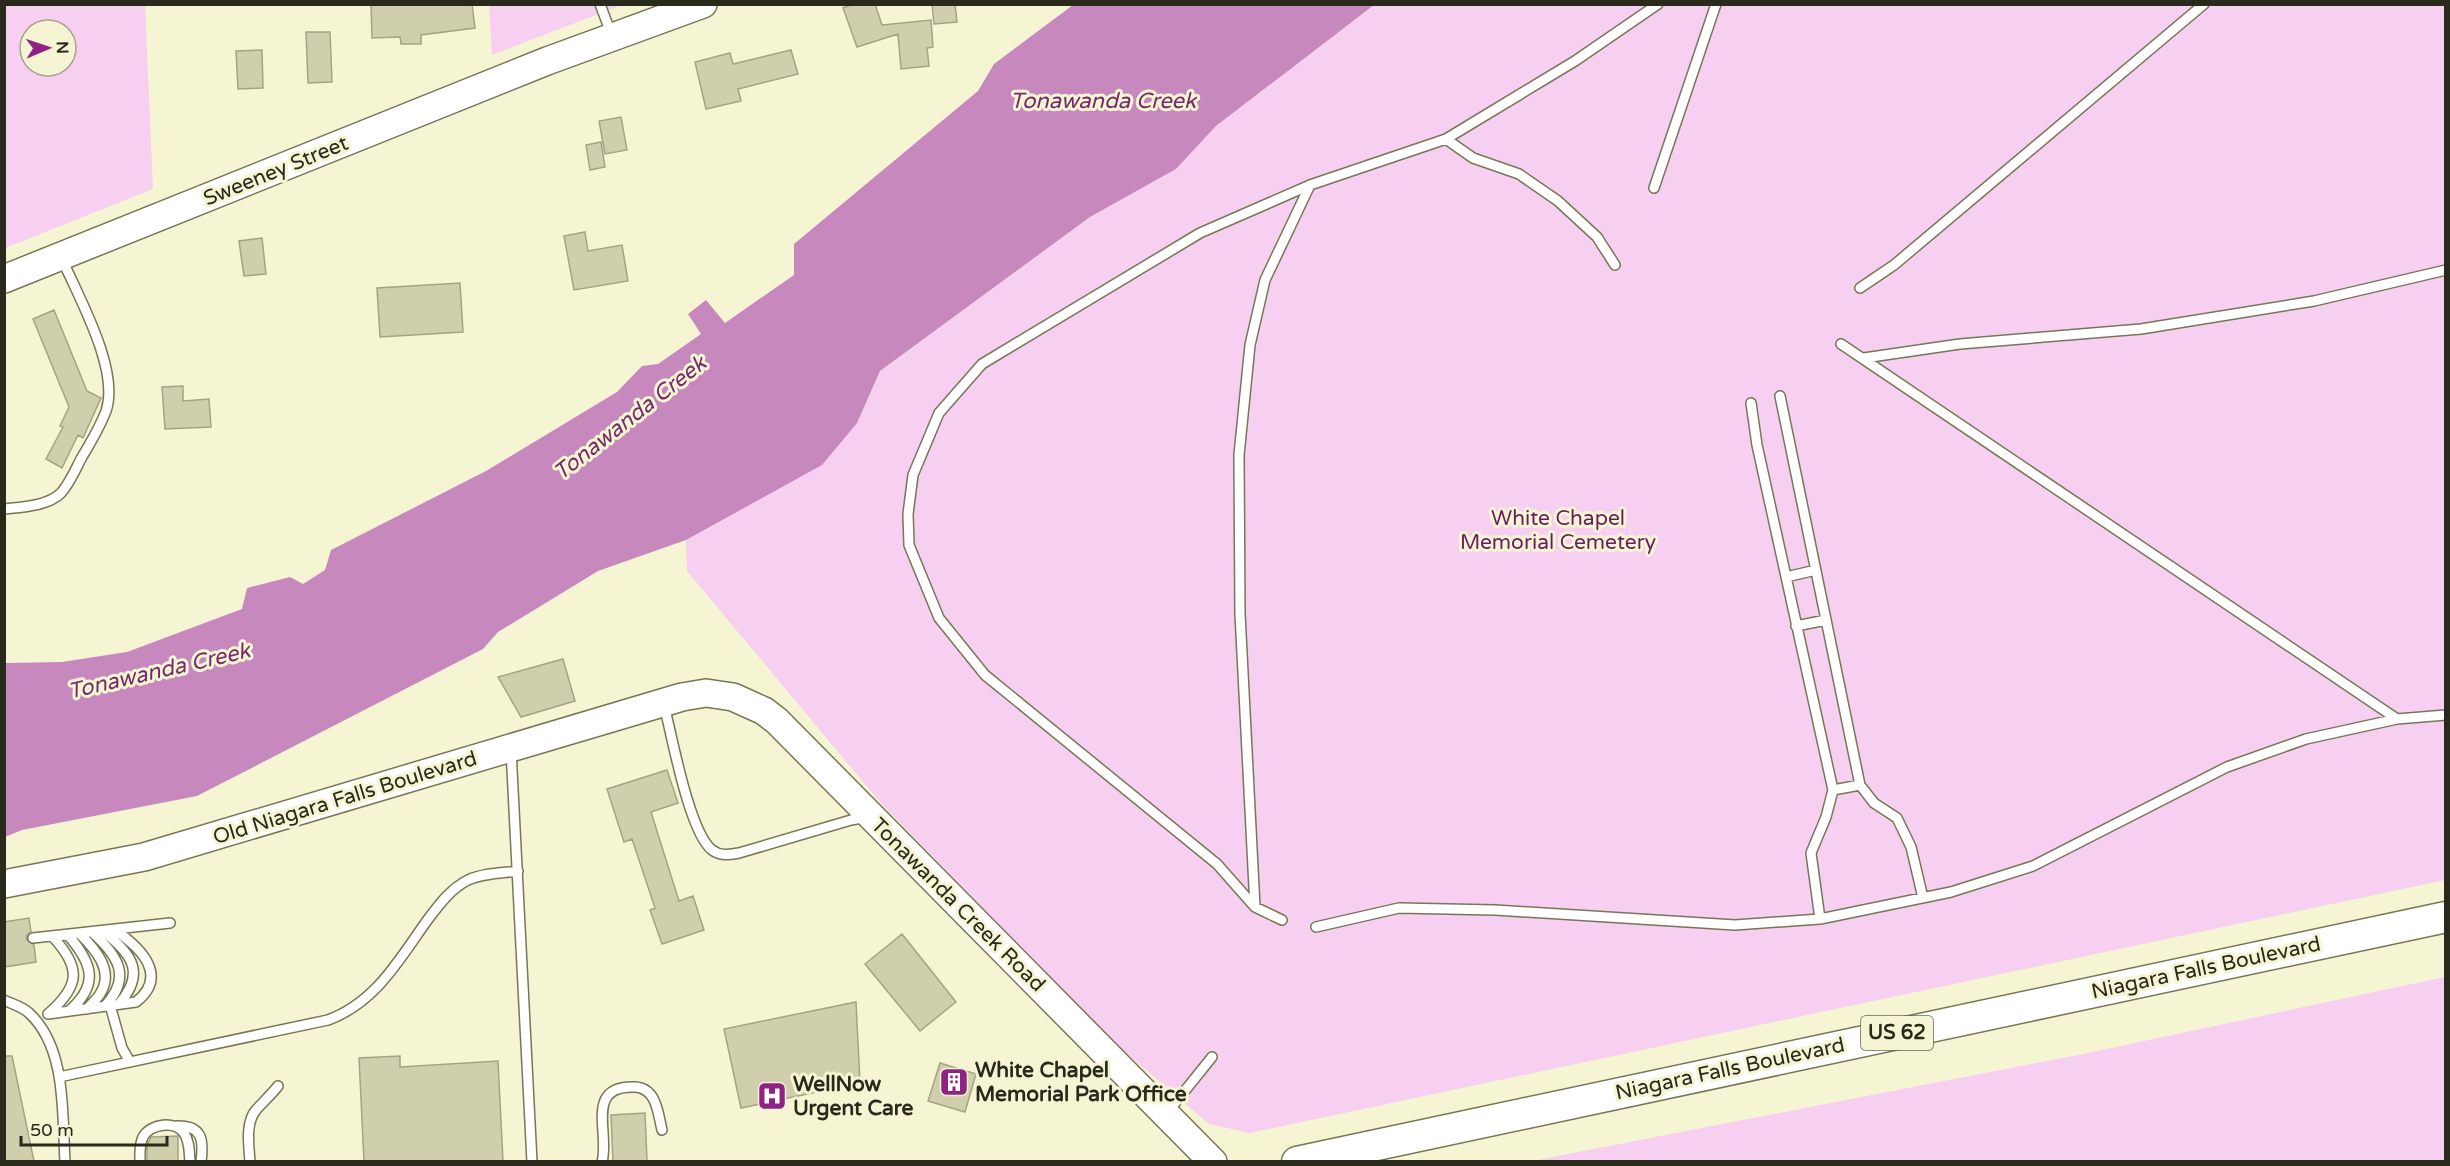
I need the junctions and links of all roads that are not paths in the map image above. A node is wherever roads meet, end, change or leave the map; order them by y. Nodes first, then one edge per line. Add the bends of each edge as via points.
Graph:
1 (600, 4) edge
2 (703, 4) edge
3 (1658, 4) edge
4 (1716, 4) edge
5 (2204, 4) edge
6 (612, 38) junction
7 (1446, 139) junction
8 (1310, 185) junction
9 (1654, 188) dead end
10 (61, 257) junction
11 (1615, 265) dead end
12 (2445, 270) edge
13 (4, 279) edge
14 (1860, 288) dead end
15 (1841, 344) dead end
16 (1863, 358) junction
17 (1780, 396) dead end
18 (1751, 403) dead end
19 (4, 509) edge
20 (1816, 570) junction
21 (1786, 577) junction
22 (1826, 620) junction
23 (1797, 626) junction
24 (673, 700) junction
25 (2445, 715) edge
26 (2397, 719) junction
27 (510, 749) junction
28 (1860, 785) junction
29 (1833, 790) junction
30 (870, 817) junction
31 (518, 871) junction
32 (4, 885) edge
33 (1923, 898) junction
34 (1255, 907) junction
35 (2445, 918) edge
36 (1820, 919) junction
37 (1282, 920) dead end
38 (170, 923) dead end
39 (1316, 927) dead end
40 (116, 931) junction
41 (104, 932) junction
42 (93, 933) junction
43 (80, 934) junction
44 (69, 935) junction
45 (52, 936) junction
46 (33, 938) dead end
47 (4, 1000) edge
48 (111, 1005) junction
49 (87, 1009) junction
50 (69, 1011) junction
51 (48, 1014) junction
52 (37, 1023) junction
53 (1212, 1057) dead end
54 (130, 1062) junction
55 (59, 1077) junction
56 (279, 1086) dead end
57 (1166, 1115) junction
58 (172, 1126) junction
59 (662, 1130) dead end
60 (65, 1161) edge
61 (140, 1161) edge
62 (190, 1161) edge
63 (201, 1161) edge
64 (250, 1161) edge
65 (532, 1161) edge
66 (602, 1161) edge
67 (1213, 1161) edge
68 (1297, 1161) edge

1 - 6 lane
2 - 6 street, Sweeney Street
3 - 7 lane via 1575,61
4 - 9 lane
5 - 14 lane via 1894,265
6 - 10 street, Sweeney Street
7 - 8 lane
7 - 11 lane via 1473,158 1520,174 1558,201 1597,237
8 - 34 lane via 1264,280 1250,345 1239,455 1240,614
8 - 34 lane via 1200,233 982,364 939,413 913,475 908,514 909,545 939,618 985,675 1217,864
10 - 13 street, Sweeney Street
10 - 19 lane via 100,346 109,389 106,410 62,493 50,500
12 - 16 lane via 2313,301 2141,329 1960,344
15 - 16 lane
16 - 26 lane
17 - 20 lane
18 - 21 lane
20 - 21 lane
20 - 22 lane
21 - 23 lane
22 - 23 lane
22 - 28 lane
23 - 29 lane
24 - 27 street, Old Niagara Falls Boulevard
24 - 30 street, Tonawanda Creek Road via 717,693 764,711
24 - 30 lane via 693,818 713,851 725,855 739,853
25 - 26 lane
26 - 33 lane via 2306,739 2227,767 2033,866
27 - 31 lane
27 - 32 street, Old Niagara Falls Boulevard via 144,857
28 - 29 lane
28 - 33 lane via 1874,802 1898,818 1911,847
29 - 36 lane via 1811,853
30 - 57 street, Tonawanda Creek Road
31 - 54 lane via 482,876 458,886 437,907 374,992 345,1014
31 - 65 lane
33 - 36 lane
34 - 37 lane
35 - 68 main road, Niagara Falls Boulevard / US 62
36 - 39 lane via 1736,925 1496,910 1399,909
38 - 40 lane
40 - 41 lane
40 - 48 lane via 146,957 150,985 135,1002
41 - 42 lane
41 - 48 lane via 123,947 133,968 130,992
42 - 43 lane
42 - 48 lane via 112,950 118,963 120,976
43 - 44 lane
43 - 49 lane via 96,951 105,979 101,994
44 - 45 lane
44 - 50 lane via 90,971 81,1001
45 - 46 lane
45 - 51 lane via 65,950 74,979 64,1000
47 - 52 lane via 28,1012
48 - 49 lane
48 - 54 lane via 122,1048
49 - 50 lane
50 - 51 lane
51 - 52 lane
52 - 55 lane via 48,1038
53 - 57 lane
54 - 55 lane
55 - 60 lane
56 - 64 lane via 250,1120
57 - 67 street, Tonawanda Creek Road
58 - 61 lane via 149,1129 141,1142
58 - 62 lane via 180,1128 187,1139
58 - 63 lane via 192,1127 198,1132 202,1139
59 - 66 lane via 648,1091 617,1089 604,1100 601,1110

